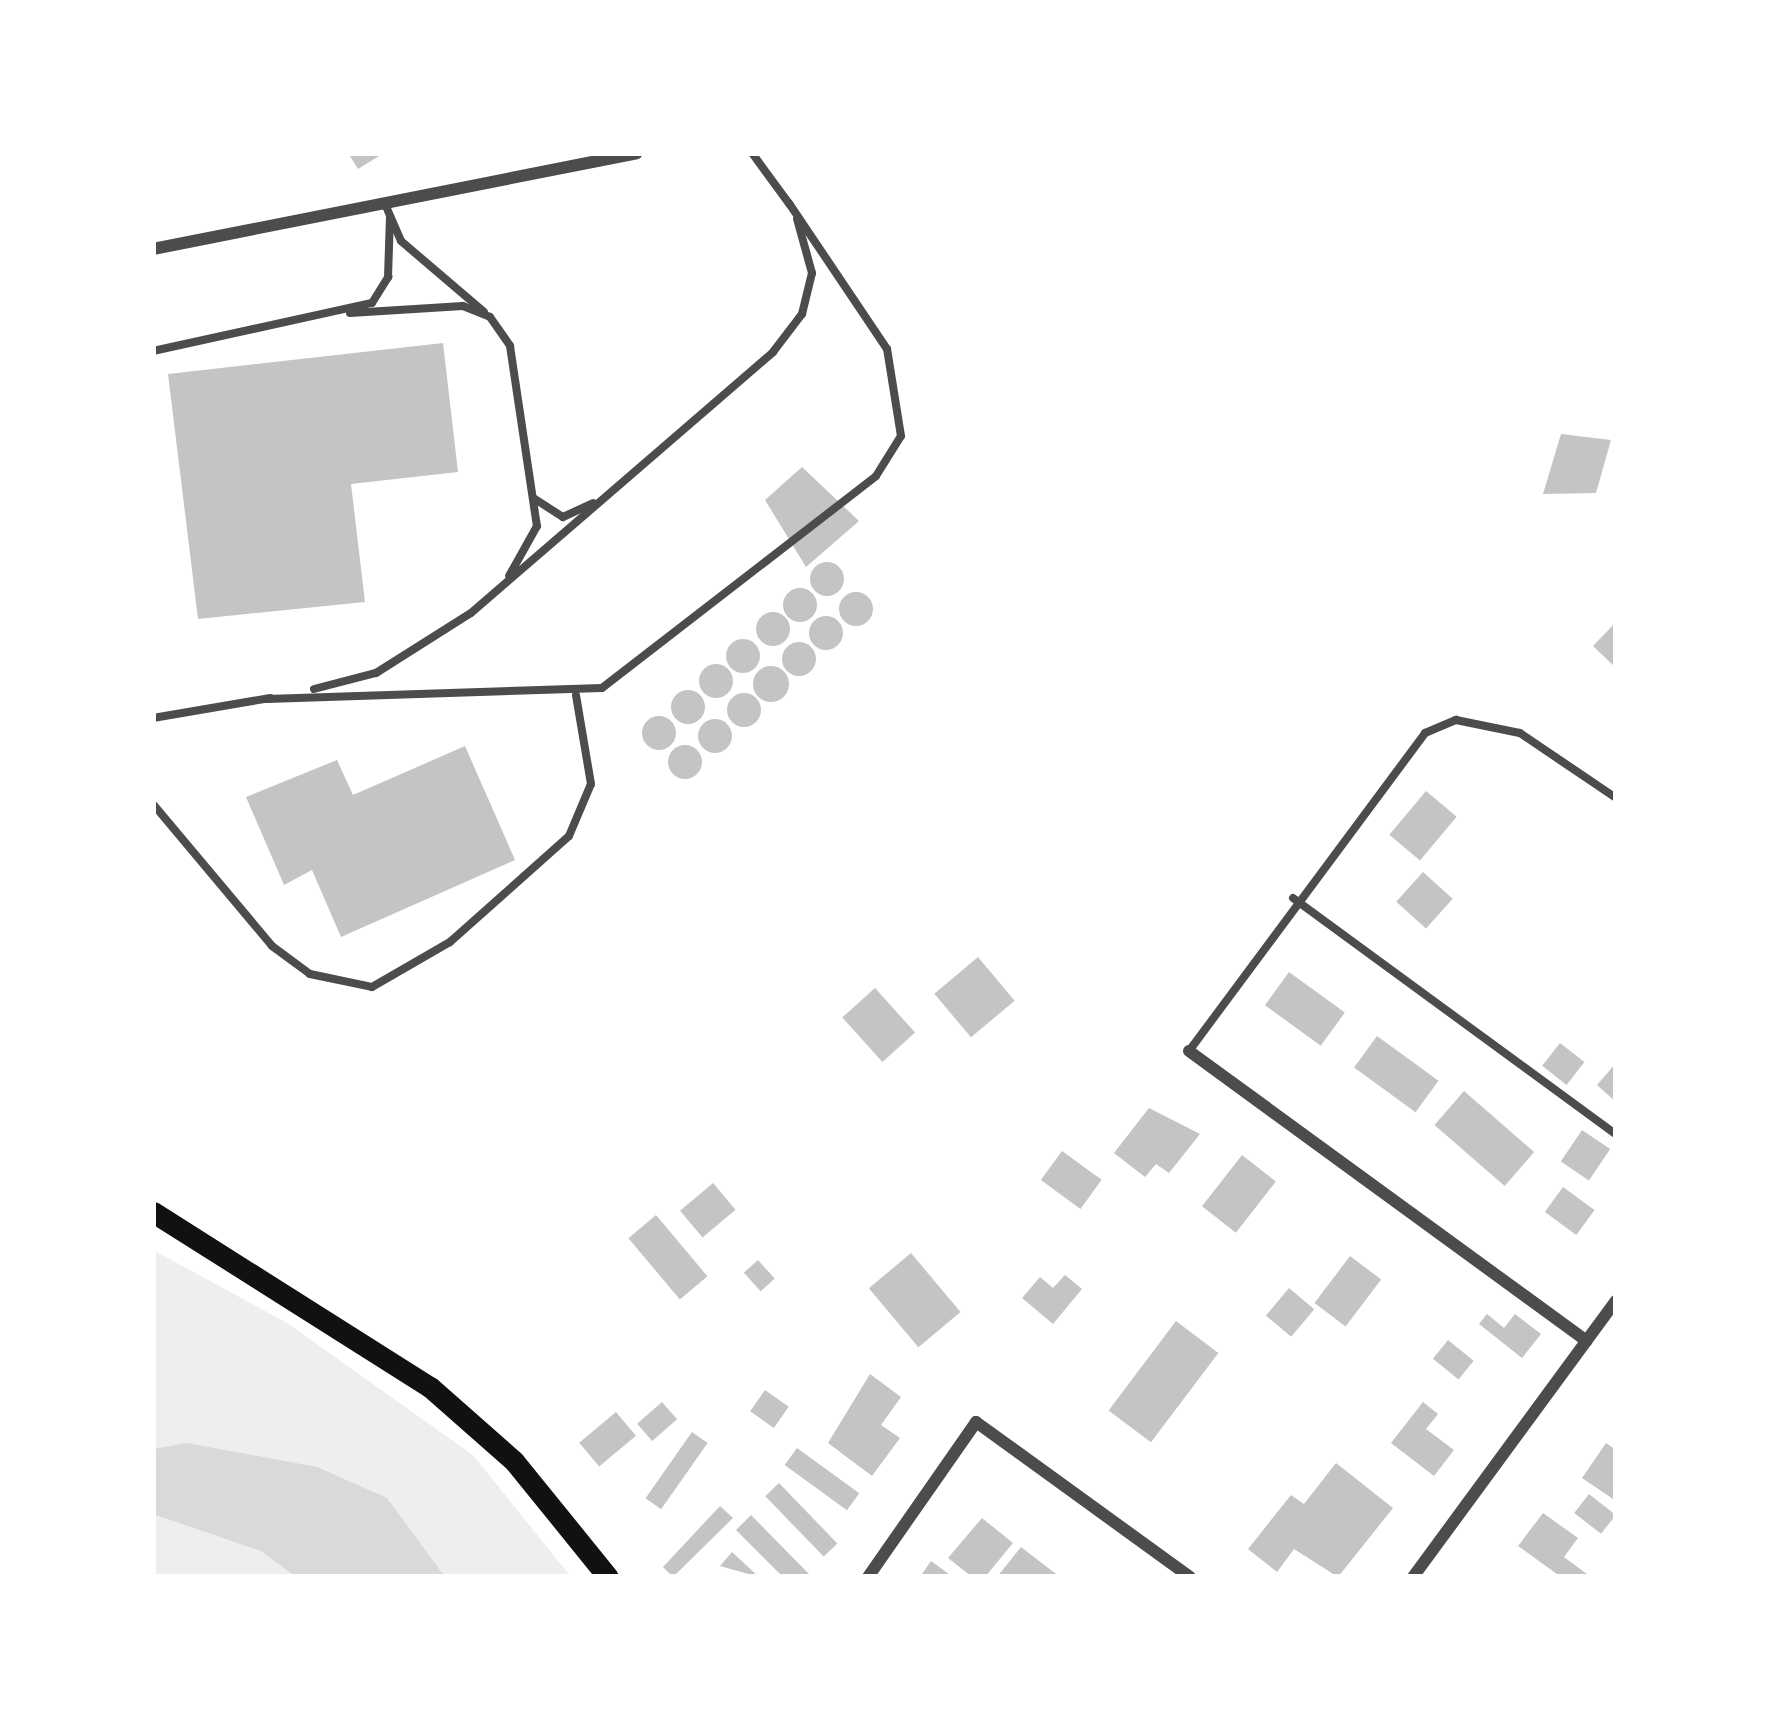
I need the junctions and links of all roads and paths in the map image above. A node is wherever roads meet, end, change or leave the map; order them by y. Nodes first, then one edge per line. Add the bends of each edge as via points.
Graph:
1 (637, 153) edge
2 (752, 153) edge
3 (789, 203) junction
4 (387, 211) junction
5 (154, 248) edge
6 (350, 313) junction
7 (490, 317) junction
8 (153, 351) edge
9 (630, 476) junction
10 (535, 498) junction
11 (490, 597) junction
12 (576, 695) junction
13 (267, 699) junction
14 (153, 718) edge
15 (1616, 798) edge
16 (153, 804) edge
17 (1293, 897) junction
18 (1189, 1051) joint
19 (1616, 1134) edge
20 (153, 1212) edge
21 (1616, 1301) edge
22 (1586, 1341) junction
23 (608, 1577) edge
24 (868, 1577) edge
25 (1190, 1577) edge
26 (1413, 1577) edge

1 - 4 street
2 - 3 lane
3 - 9 lane via 812,273 802,314
3 - 12 lane via 887,349 901,436 860,490 664,649
4 - 5 street via 285,215
4 - 6 lane via 383,292
4 - 7 lane via 400,241
6 - 7 lane via 431,305
6 - 8 lane
7 - 10 lane via 510,346
9 - 10 lane via 563,517
9 - 11 lane
10 - 11 lane via 525,559
11 - 13 lane via 376,674
12 - 13 lane
12 - 16 lane via 591,784 569,836 451,942 372,987 322,979 272,946
13 - 14 lane
15 - 17 lane via 1520,733 1456,720 1425,733
17 - 18 lane
17 - 19 lane
18 - 22 street
20 - 23 main road via 430,1387 514,1461
21 - 22 street
22 - 26 street
24 - 25 street via 976,1422

